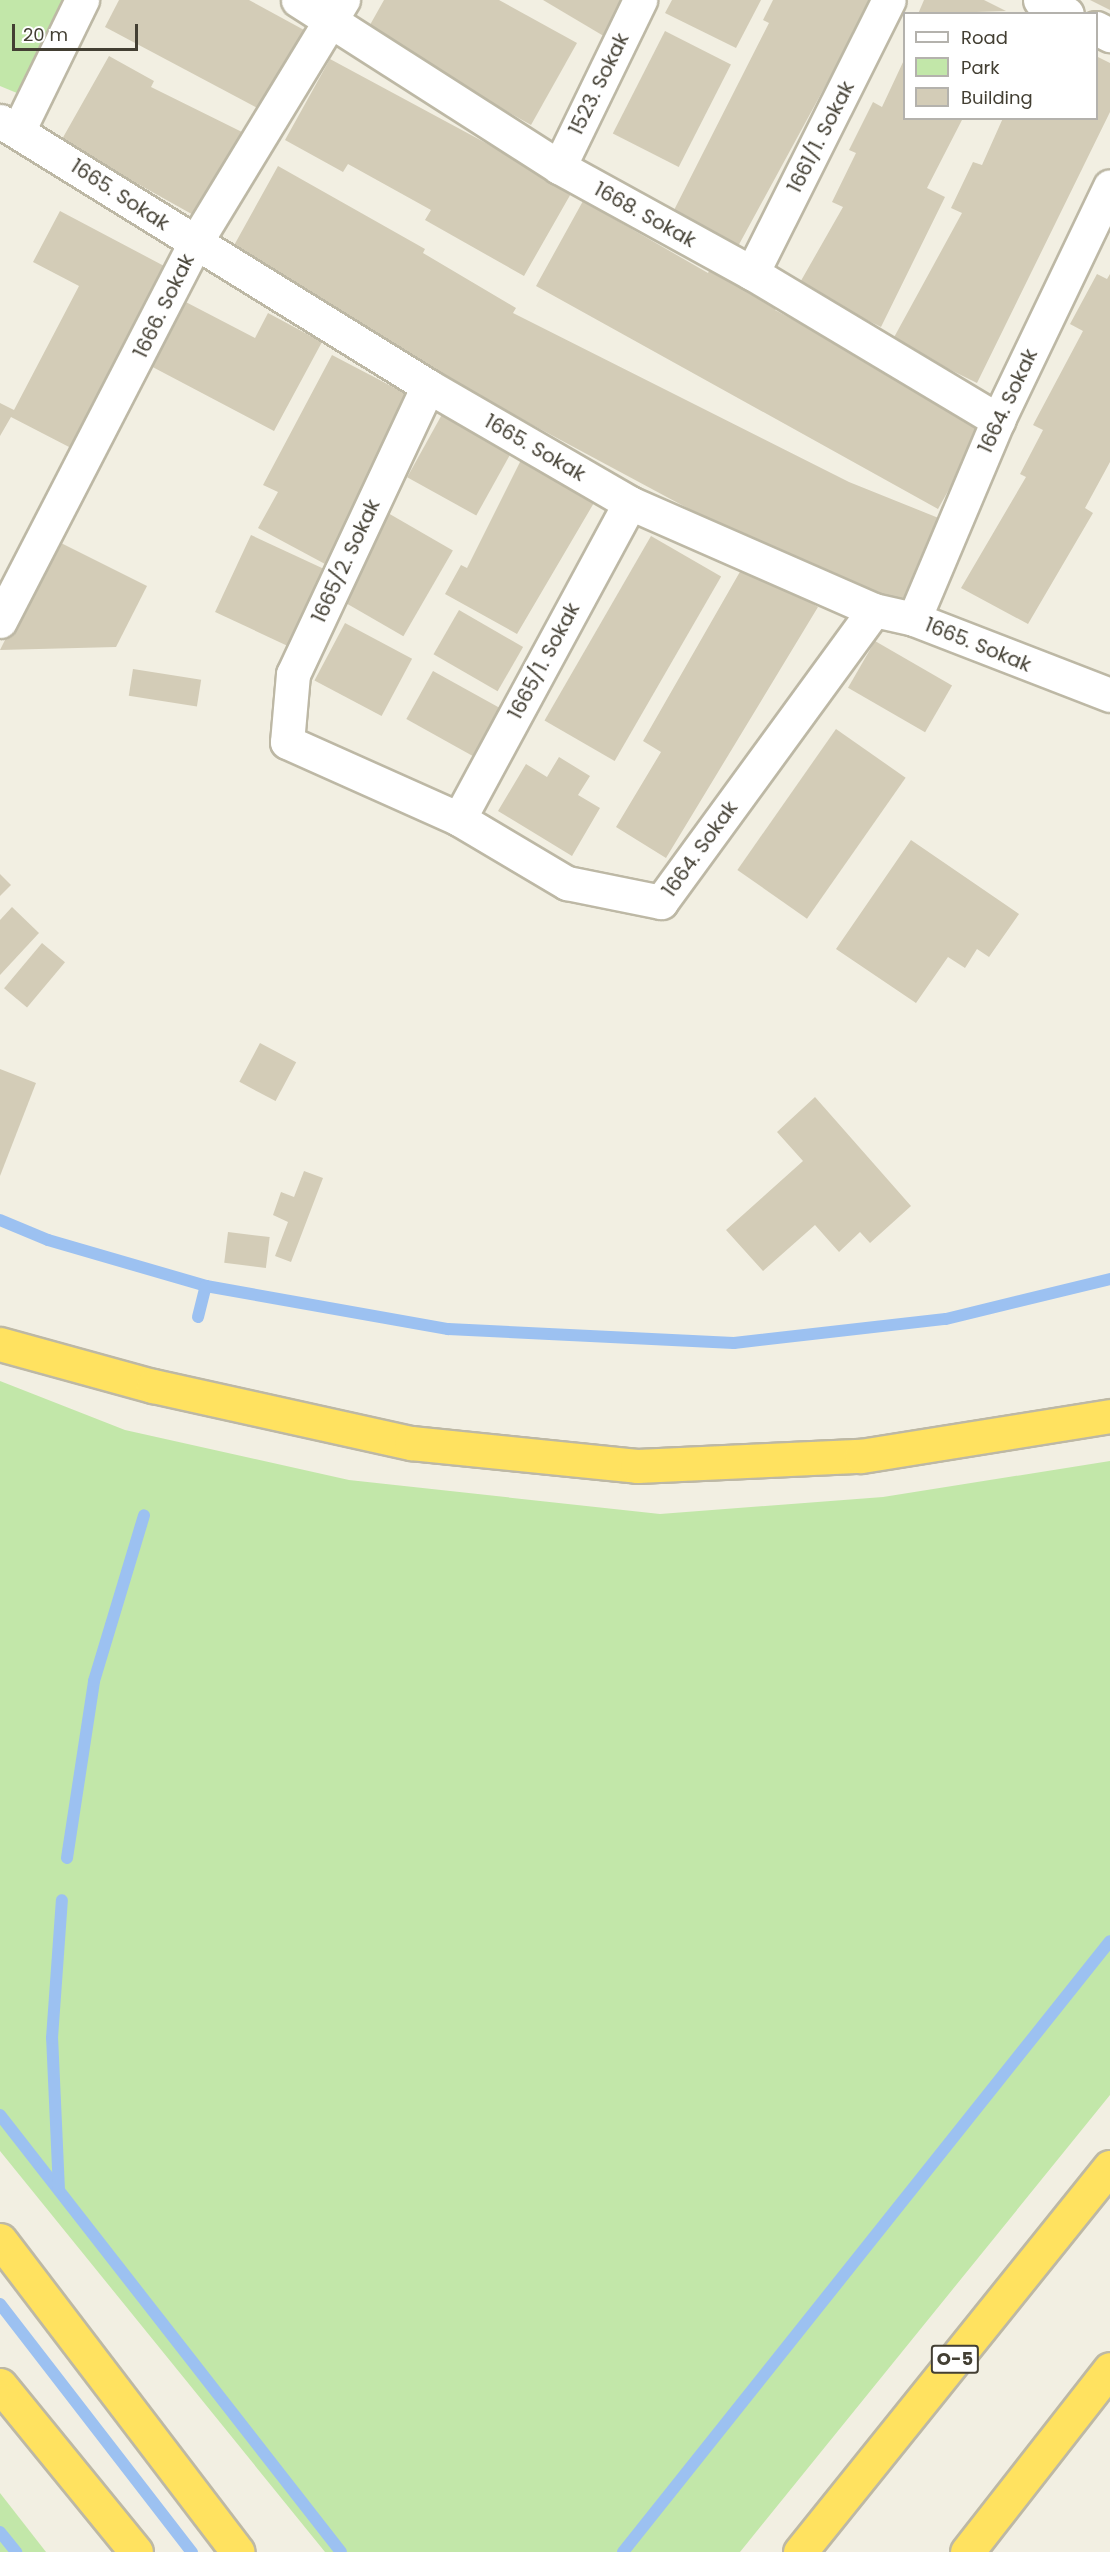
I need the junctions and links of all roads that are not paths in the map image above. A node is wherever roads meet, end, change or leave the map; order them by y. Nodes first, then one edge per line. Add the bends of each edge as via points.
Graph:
1 (82, 0) edge
2 (298, 0) edge
3 (640, 0) edge
4 (889, 0) edge
5 (1040, 0) edge
6 (338, 9) edge
7 (1063, 12) edge
8 (10, 125) edge
9 (559, 167) junction
10 (1110, 186) edge
11 (195, 243) junction
12 (752, 273) junction
13 (428, 386) junction
14 (998, 420) junction
15 (630, 503) junction
16 (874, 610) junction
17 (914, 619) junction
18 (0, 621) edge
19 (1110, 695) edge
20 (287, 742) joint
21 (459, 819) junction
22 (0, 1344) edge
23 (1110, 1416) edge
24 (1110, 2167) edge
25 (0, 2240) edge
26 (1110, 2369) edge
27 (0, 2385) edge
28 (136, 2552) edge
29 (238, 2552) edge
30 (800, 2552) edge
31 (967, 2552) edge

1 - 8 street
2 - 6 street, 1668. Sokak
3 - 9 street, 1523. Sokak
4 - 12 street, 1661/1. Sokak
5 - 7 street
6 - 9 street, 1668. Sokak
6 - 11 street, 1666. Sokak
8 - 11 street, 1665. Sokak
9 - 12 street, 1668. Sokak
10 - 14 street, 1664. Sokak
11 - 13 street, 1665. Sokak
11 - 18 street, 1666. Sokak
12 - 14 street, 1668. Sokak
13 - 15 street, 1665. Sokak
13 - 20 street, 1665/2. Sokak via 293,674
14 - 17 street, 1664. Sokak
15 - 16 street, 1665. Sokak
15 - 21 street, 1665/1. Sokak
16 - 17 street, 1665. Sokak
16 - 21 street, 1664. Sokak via 661,903 567,883
17 - 19 street, 1665. Sokak
20 - 21 street, 1664. Sokak
22 - 23 highway via 153,1386 411,1443 637,1466 861,1456
24 - 30 highway, O-5
25 - 29 highway
26 - 31 highway
27 - 28 highway

